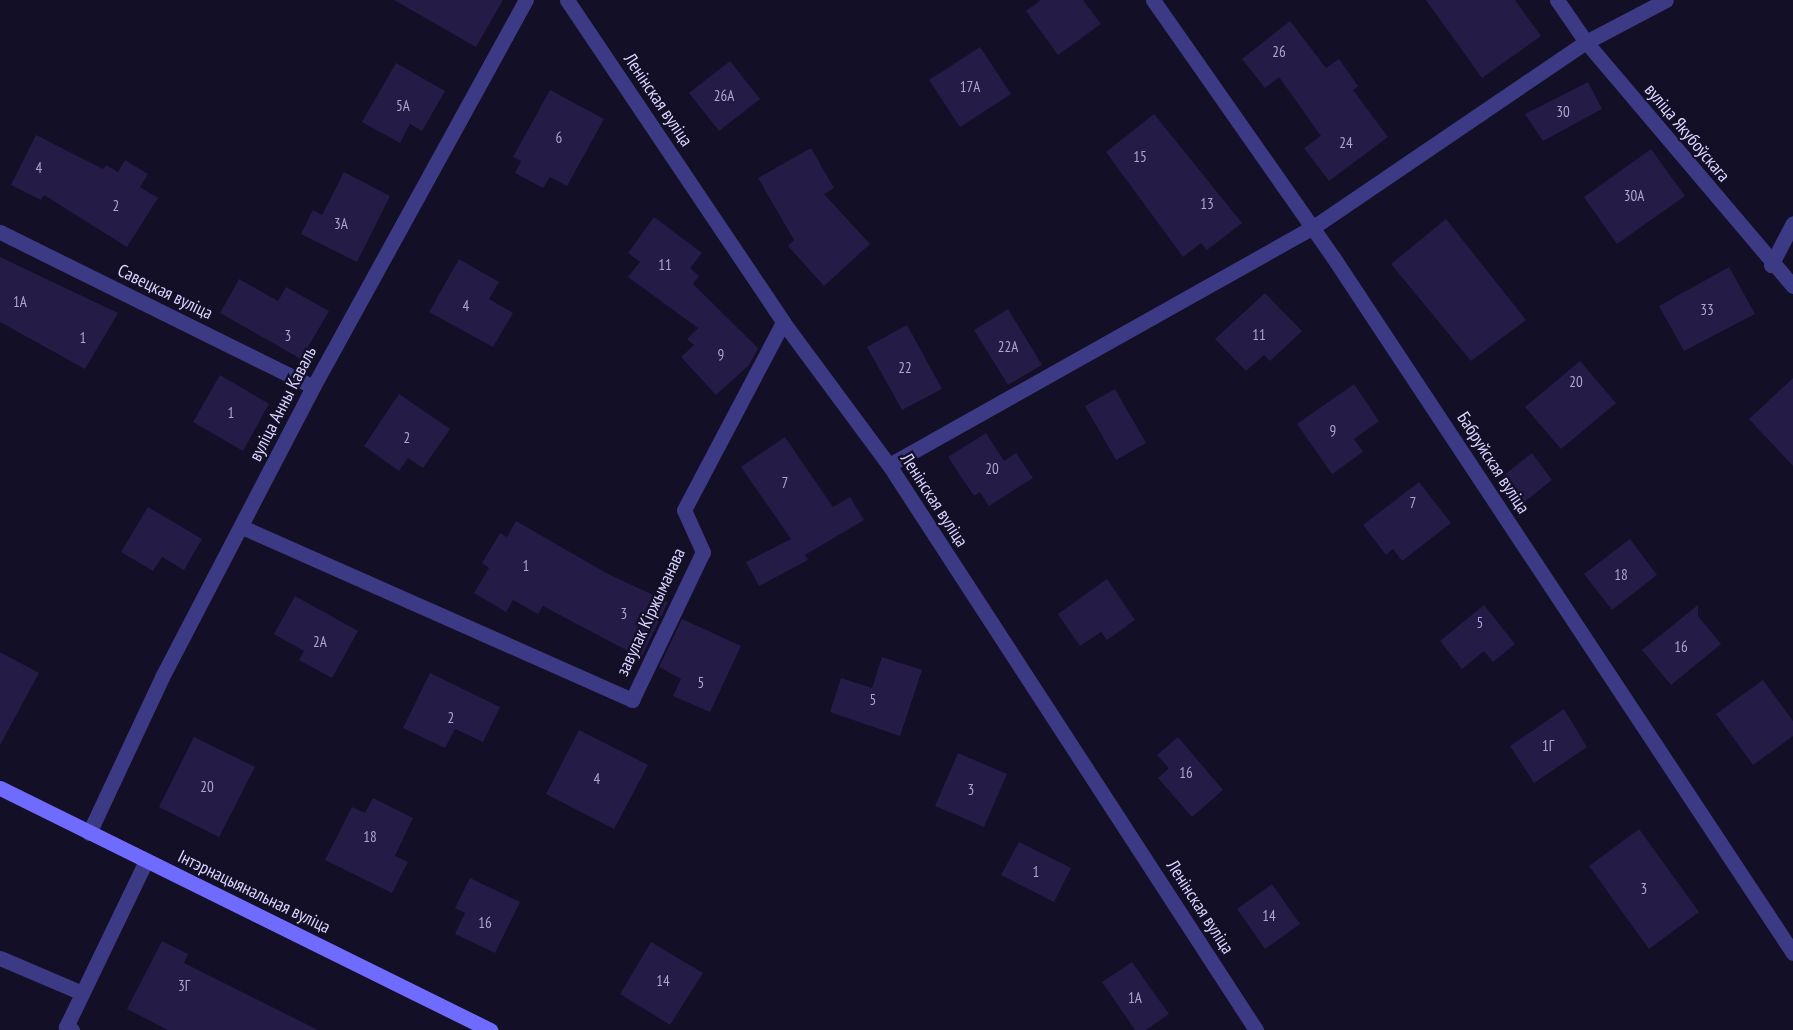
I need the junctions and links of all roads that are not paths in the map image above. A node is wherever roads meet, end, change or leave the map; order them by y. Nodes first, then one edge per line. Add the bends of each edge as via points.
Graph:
1 (526, 0) edge
2 (567, 0) edge
3 (1153, 0) edge
4 (1557, 0) edge
5 (1666, 0) edge
6 (1586, 42) junction
7 (1793, 223) edge
8 (1312, 228) junction
9 (0, 232) edge
10 (1771, 266) junction
11 (1793, 286) edge
12 (783, 322) junction
13 (313, 387) junction
14 (888, 465) junction
15 (242, 527) junction
16 (0, 788) edge
17 (89, 833) junction
18 (146, 861) junction
19 (1793, 953) edge
20 (0, 958) edge
21 (82, 993) junction
22 (72, 1030) edge
23 (490, 1030) edge
24 (1257, 1030) edge

1 - 13 street, вуліца Анны Каваль
2 - 12 street, Ленінская вуліца
3 - 8 street, Бабруйская вуліца
4 - 6 street, вуліца Якубоўскага
5 - 6 street
6 - 8 street
6 - 10 street, вуліца Якубоўскага
7 - 10 street
8 - 14 street
8 - 19 street, Бабруйская вуліца
9 - 13 street, Савецкая вуліца
10 - 11 street, вуліца Якубоўскага
12 - 14 street, Ленінская вуліца
12 - 15 street, завулак Кіржыманава via 684,510 703,552 632,700
13 - 15 street, вуліца Анны Каваль
14 - 24 street, Ленінская вуліца
15 - 17 street, вуліца Анны Каваль via 162,676
16 - 17 street, Інтэрнацыянальная вуліца
17 - 18 street, Інтэрнацыянальная вуліца
18 - 21 street
18 - 23 street, Інтэрнацыянальная вуліца
20 - 21 street
21 - 22 street via 66,1027

